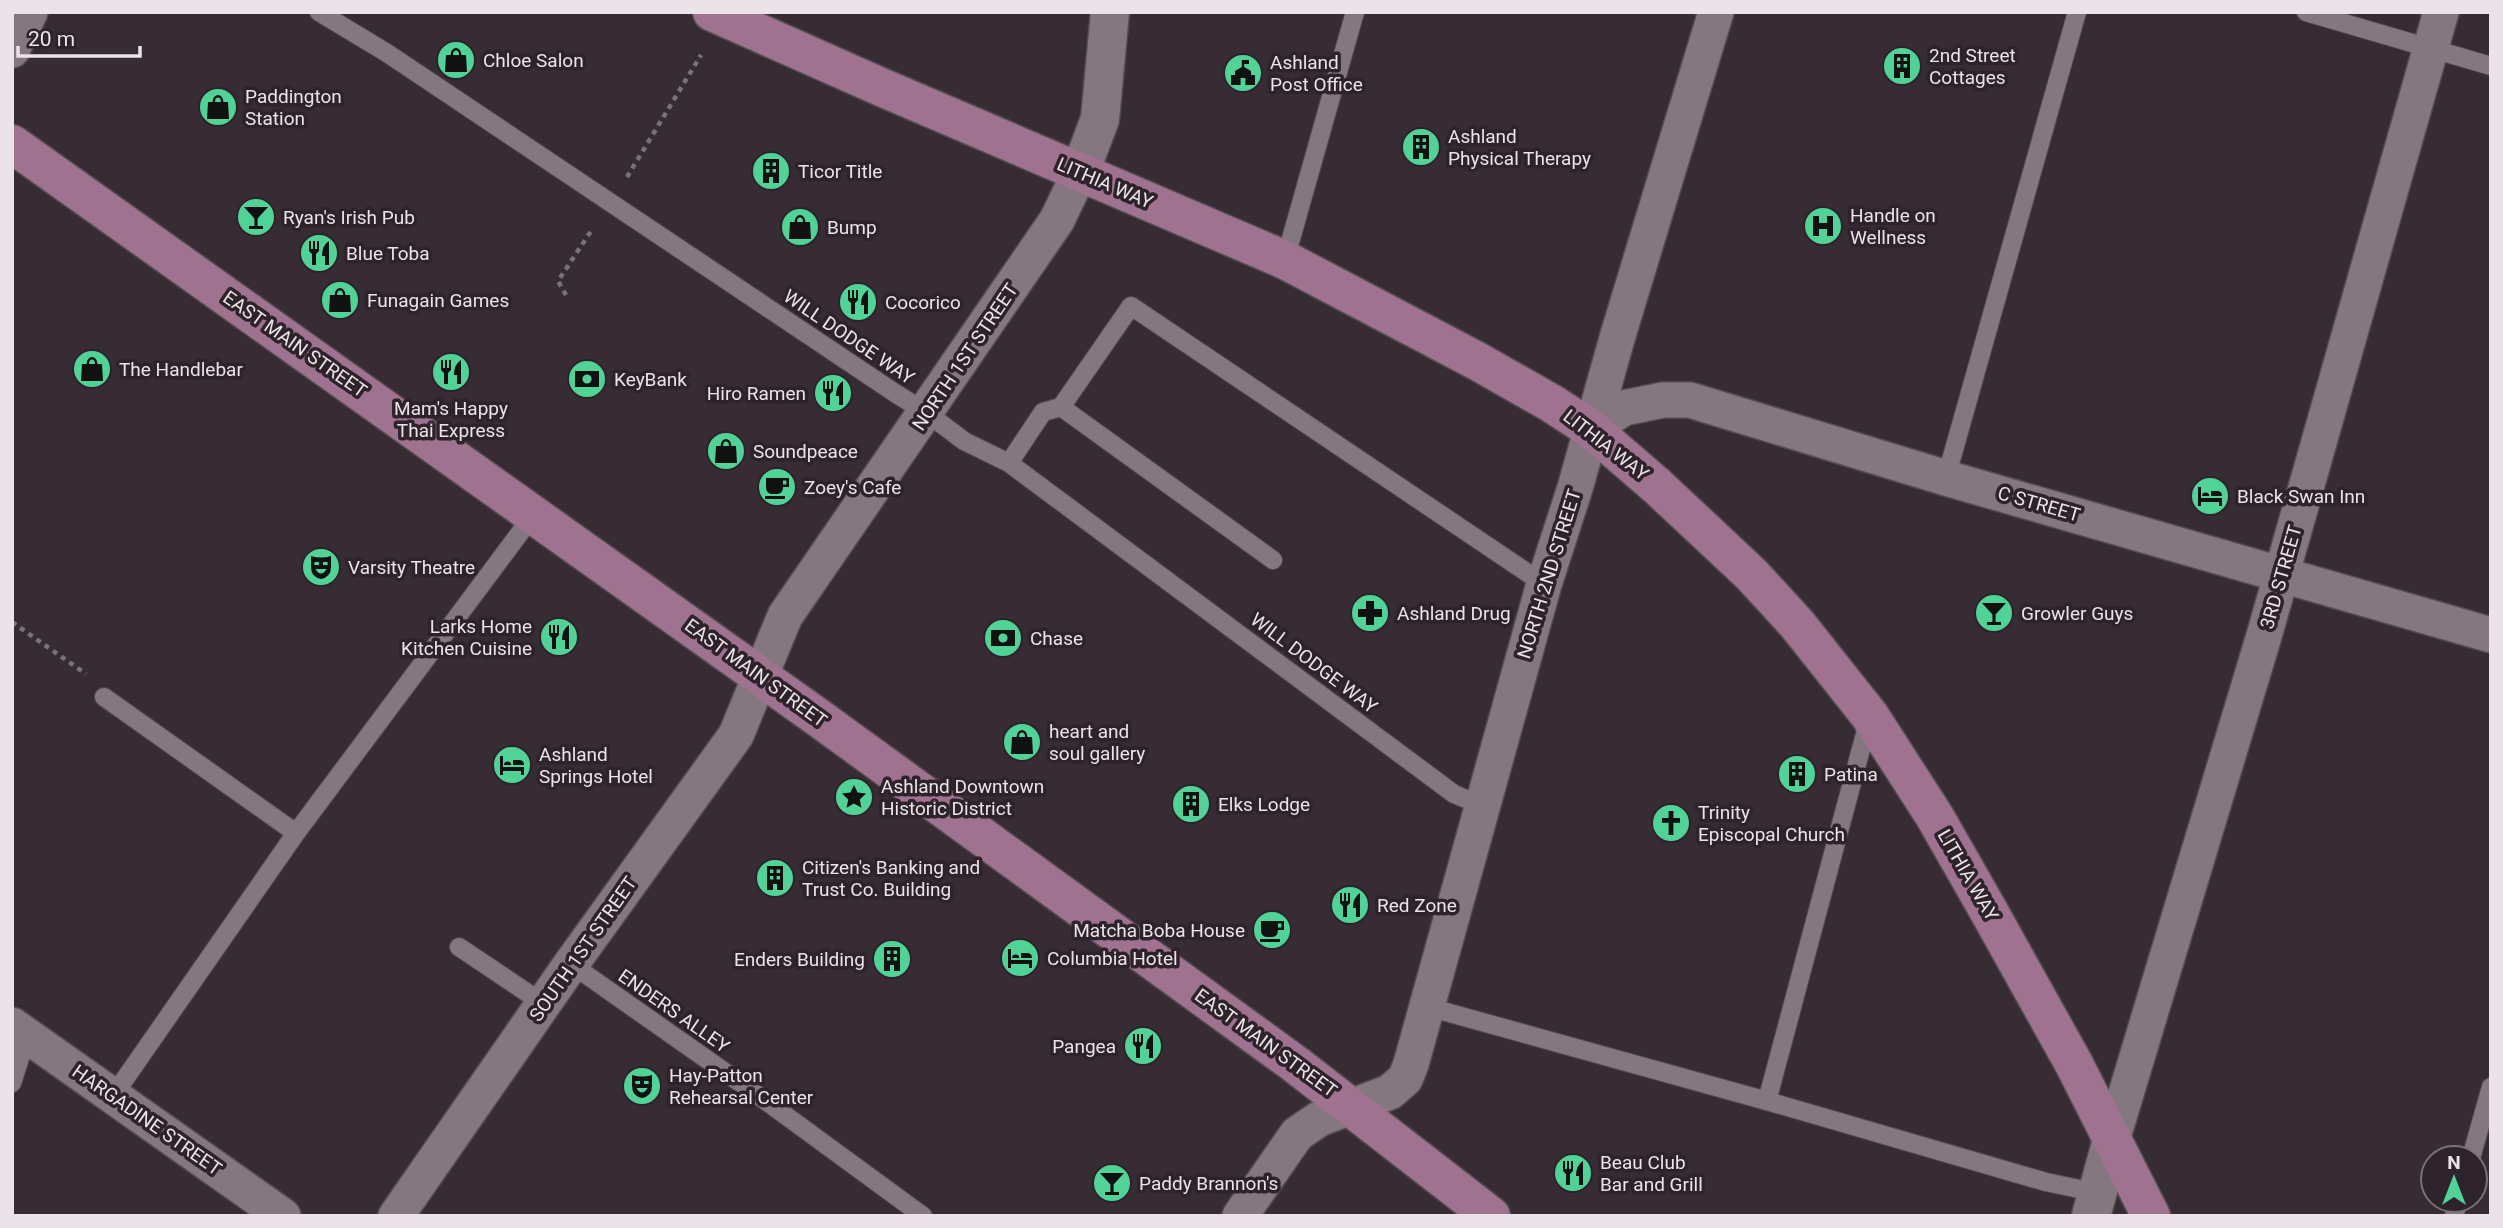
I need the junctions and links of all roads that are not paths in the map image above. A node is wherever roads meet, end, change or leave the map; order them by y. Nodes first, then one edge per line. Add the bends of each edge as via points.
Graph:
1 (30, 12) edge
2 (319, 12) edge
3 (712, 12) edge
4 (1110, 12) edge
5 (1355, 12) edge
6 (1716, 12) edge
7 (2077, 12) edge
8 (2306, 12) edge
9 (2441, 12) edge
10 (2431, 48) junction
11 (12, 50) edge
12 (2491, 66) edge
13 (12, 144) edge
14 (1080, 172) junction
15 (1285, 260) junction
16 (1061, 407) junction
17 (927, 413) junction
18 (1591, 429) junction
19 (1009, 463) junction
20 (1946, 478) junction
21 (534, 514) junction
22 (1273, 560) dead end
23 (2282, 573) junction
24 (1544, 584) junction
25 (2491, 635) edge
26 (759, 677) junction
27 (104, 697) road end
28 (1870, 716) junction
29 (1483, 806) junction
30 (296, 833) junction
31 (458, 947) dead end
32 (571, 964) junction
33 (544, 1004) junction
34 (1427, 1007) junction
35 (20, 1030) edge
36 (12, 1083) edge
37 (2491, 1087) edge
38 (113, 1096) junction
39 (1767, 1101) junction
40 (1352, 1106) junction
41 (2112, 1140) junction
42 (2474, 1144) edge
43 (2095, 1204) edge
44 (283, 1216) edge
45 (396, 1216) edge
46 (923, 1216) edge
47 (1240, 1216) edge
48 (1491, 1216) edge
49 (2151, 1216) edge

1 - 11 street
2 - 17 lane, WILL DODGE WAY
3 - 14 main road, LITHIA WAY
4 - 14 street, NORTH 1ST STREET via 1100,119
5 - 15 lane
6 - 18 street, NORTH 2ND STREET
7 - 20 lane
8 - 10 lane
9 - 10 street, 3RD STREET
10 - 12 lane
10 - 23 street, 3RD STREET
13 - 21 main road, EAST MAIN STREET
14 - 15 main road, LITHIA WAY
14 - 17 street, NORTH 1ST STREET via 1057,220
15 - 18 main road, LITHIA WAY via 1477,360
16 - 19 lane via 1043,412
16 - 22 lane
16 - 24 lane via 1131,306
17 - 19 lane, WILL DODGE WAY via 964,441
17 - 26 street, NORTH 1ST STREET via 785,616
18 - 20 street, C STREET via 1624,408 1690,400
18 - 24 street, NORTH 2ND STREET
18 - 28 main road, LITHIA WAY via 1751,574
19 - 29 lane, WILL DODGE WAY via 1454,794
20 - 23 street, C STREET
21 - 26 main road, EAST MAIN STREET
21 - 30 lane
23 - 25 street, C STREET
23 - 41 street, 3RD STREET
24 - 29 street, NORTH 2ND STREET
26 - 32 street, SOUTH 1ST STREET via 736,735
26 - 40 main road, EAST MAIN STREET
27 - 30 lane
28 - 39 lane
28 - 41 main road, LITHIA WAY via 1935,817
29 - 34 street, NORTH 2ND STREET
30 - 38 lane
31 - 33 lane
32 - 33 street, SOUTH 1ST STREET
32 - 46 lane, ENDERS ALLEY
33 - 45 street, SOUTH 1ST STREET
34 - 39 lane
34 - 40 street, NORTH 2ND STREET via 1405,1079 1390,1092
35 - 36 lane
35 - 38 street, HARGADINE STREET
37 - 42 lane
38 - 44 street, HARGADINE STREET
39 - 43 lane via 2046,1182
40 - 47 street, NORTH 2ND STREET via 1297,1134
40 - 48 main road, EAST MAIN STREET
41 - 43 street
41 - 49 main road, LITHIA WAY

